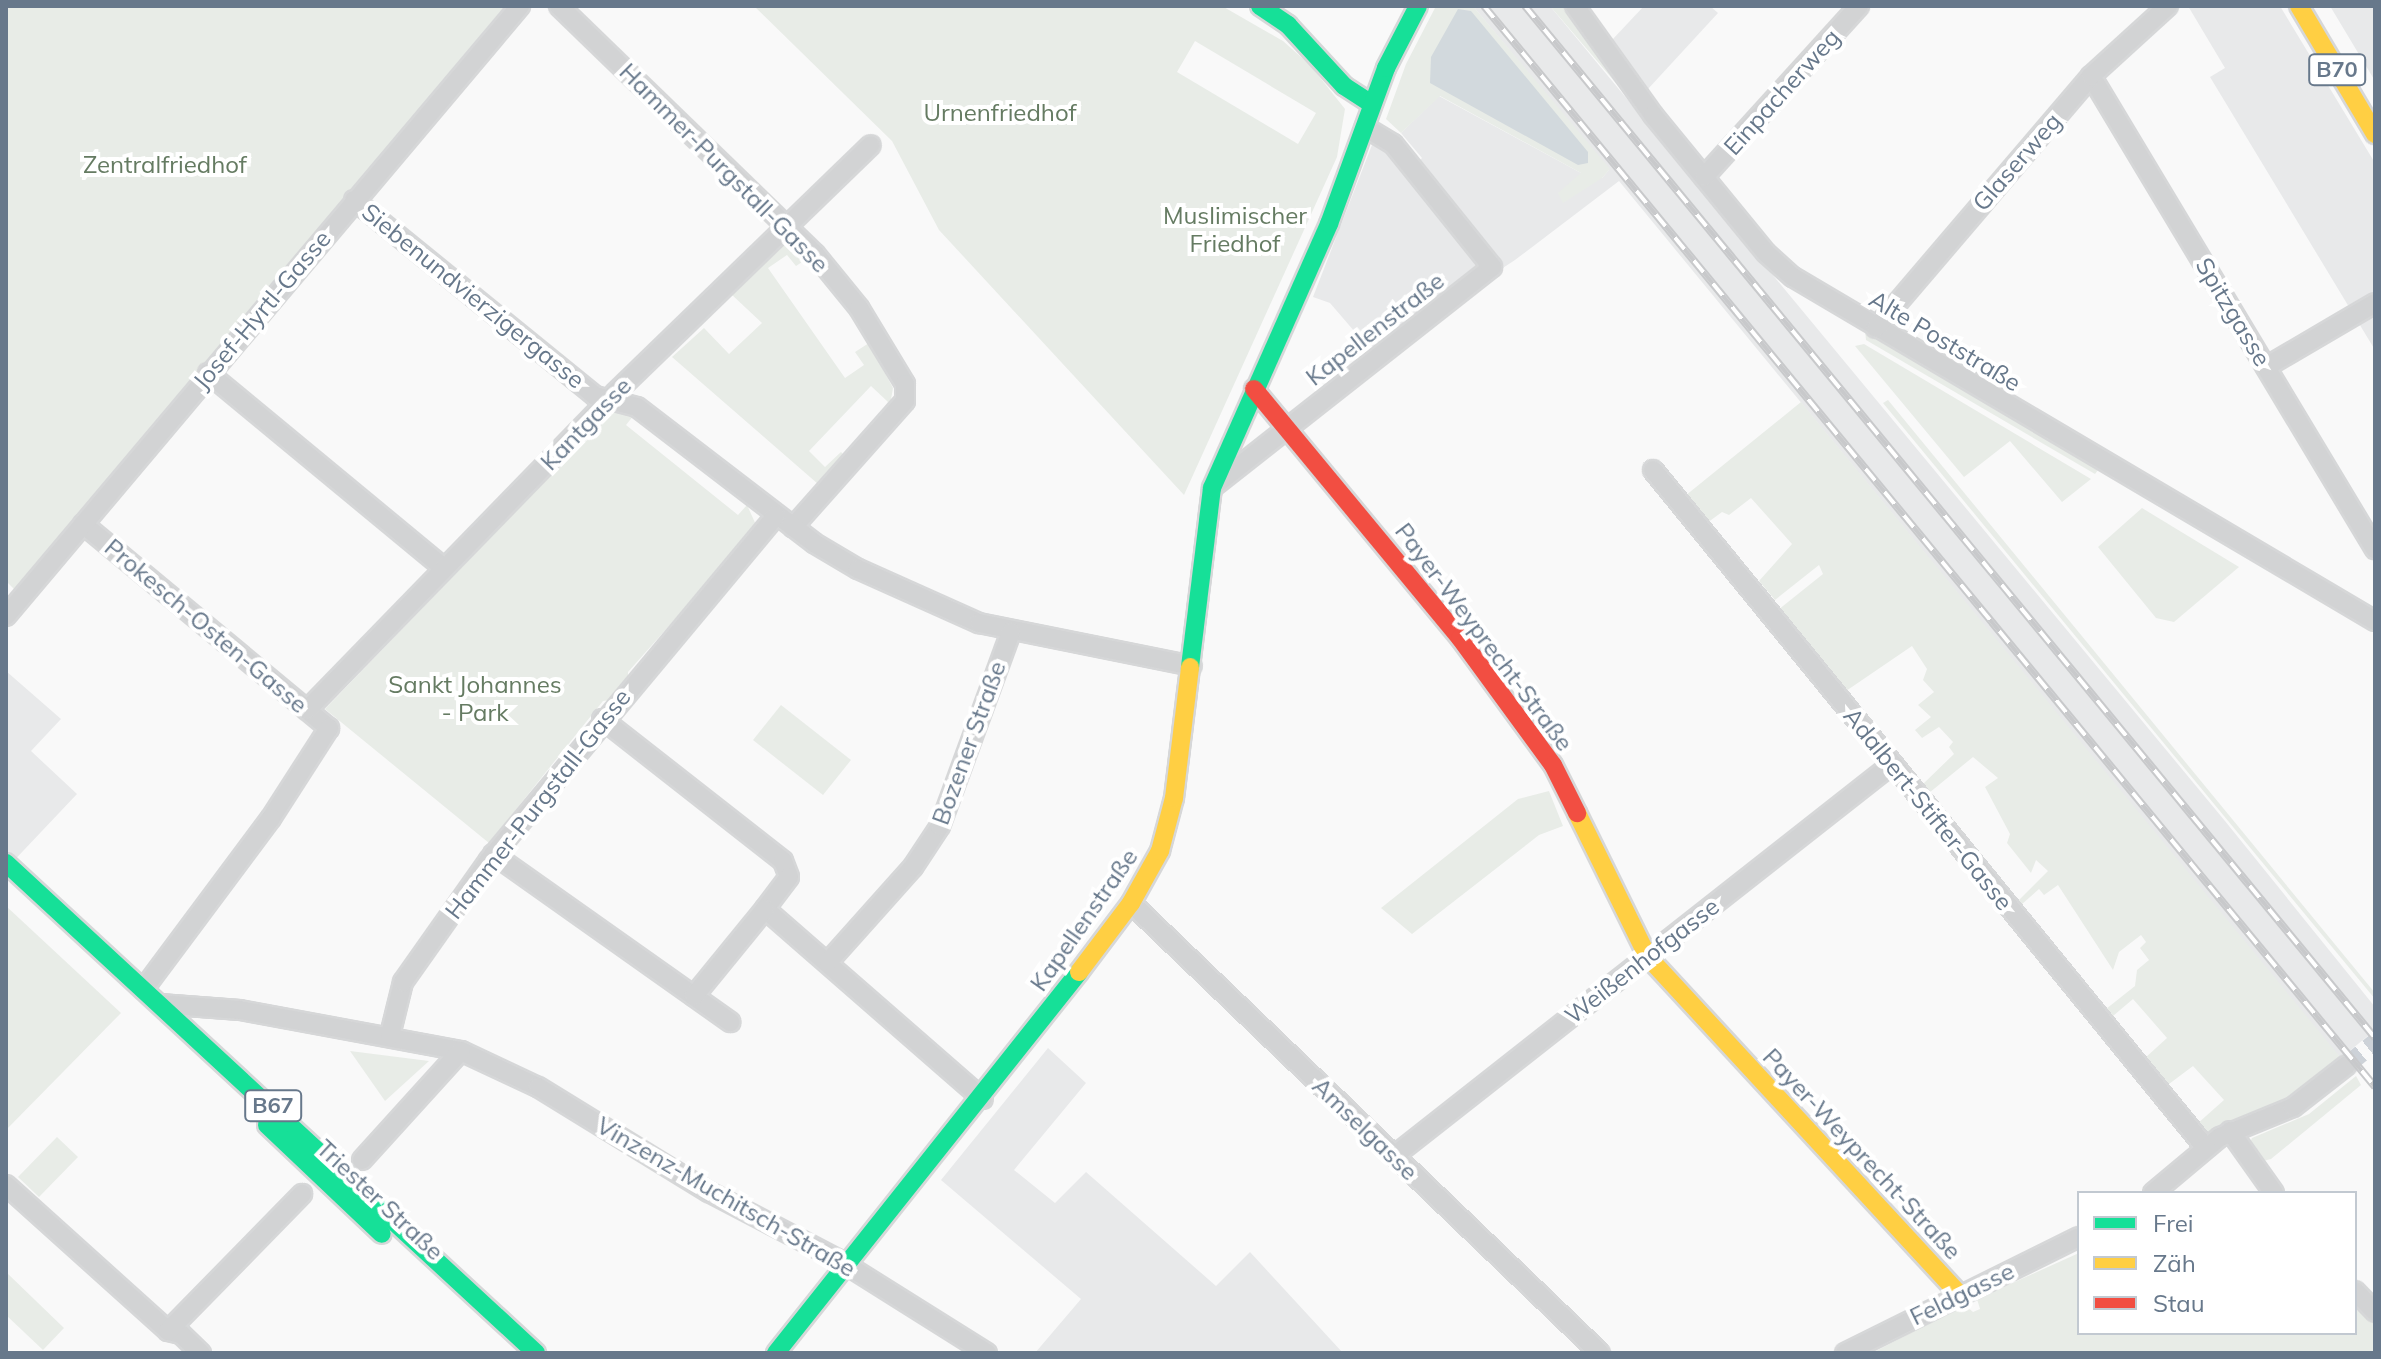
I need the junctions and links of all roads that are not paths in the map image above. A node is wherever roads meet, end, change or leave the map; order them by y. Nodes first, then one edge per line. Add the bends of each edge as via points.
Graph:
1 (520, 6) edge
2 (559, 6) edge
3 (1260, 6) edge
4 (1418, 6) edge
5 (1859, 6) edge
6 (2168, 6) edge
7 (2299, 6) edge
8 (1581, 8) edge
9 (2091, 76) junction
10 (1372, 104) junction
11 (1365, 127) junction
12 (2375, 134) edge
13 (871, 145) dead end
14 (1704, 177) junction
15 (354, 200) junction
16 (789, 226) junction
17 (2375, 303) edge
18 (1876, 328) junction
19 (2266, 367) junction
20 (208, 373) junction
21 (1254, 389) junction
22 (611, 399) junction
23 (1290, 428) junction
24 (1653, 470) dead end
25 (1212, 488) junction
26 (776, 516) junction
27 (83, 524) junction
28 (793, 527) junction
29 (2375, 549) edge
30 (444, 568) junction
31 (6, 616) edge
32 (2375, 621) edge
33 (1011, 632) junction
34 (1192, 666) junction
35 (307, 710) junction
36 (602, 719) junction
37 (1891, 765) junction
38 (493, 854) junction
39 (6, 863) edge
40 (6, 888) edge
41 (1131, 903) junction
42 (765, 909) junction
43 (1648, 957) junction
44 (829, 961) junction
45 (143, 990) junction
46 (694, 996) junction
47 (160, 1004) junction
48 (730, 1022) dead end
49 (390, 1035) junction
50 (461, 1051) junction
51 (2347, 1065) tunnel mouth
52 (983, 1099) junction
53 (2230, 1131) junction
54 (2206, 1148) junction
55 (1394, 1156) junction
56 (362, 1160) dead end
57 (6, 1185) edge
58 (2155, 1191) edge
59 (2273, 1191) edge
60 (302, 1194) dead end
61 (2077, 1238) edge
62 (848, 1267) junction
63 (2357, 1293) edge
64 (1959, 1294) junction
65 (2375, 1312) edge
66 (168, 1331) junction
67 (188, 1349) edge
68 (508, 1353) edge
69 (536, 1353) edge
70 (776, 1353) edge
71 (987, 1353) edge
72 (1600, 1353) edge
73 (1845, 1353) edge

1 - 15 street, Josef-Hyrtl-Gasse
2 - 16 street, Hammer-Purgstall-Gasse
3 - 10 main road via 1288,25 1344,86
4 - 10 main road, Kapellenstraße
5 - 14 street, Einpacherweg
6 - 9 street, Glaserweg
7 - 12 main road, B70
8 - 14 street, Alte Poststraße
9 - 18 street, Glaserweg
9 - 19 street, Spitzgasse
10 - 11 main road, Kapellenstraße
11 - 21 main road, Kapellenstraße via 1325,234
11 - 23 street, Kapellenstraße via 1393,144 1492,267
13 - 16 street, Kantgasse
14 - 18 street, Alte Poststraße via 1773,261
15 - 20 street, Josef-Hyrtl-Gasse
15 - 22 street, Siebenundvierzigergasse via 595,396
16 - 22 street, Kantgasse
16 - 28 street, Hammer-Purgstall-Gasse via 859,308 908,395
17 - 19 street
18 - 32 street, Alte Poststraße
19 - 29 street, Spitzgasse
20 - 27 street, Josef-Hyrtl-Gasse
20 - 30 street
21 - 23 main road, Payer-Weyprecht-Straße
21 - 25 main road, Kapellenstraße
22 - 26 street, Siebenundvierzigergasse via 637,407
22 - 30 street, Kantgasse
23 - 25 street, Kapellenstraße
23 - 43 main road, Payer-Weyprecht-Straße via 1460,638 1553,765
24 - 37 street, Adalbert-Stifter-Gasse
25 - 34 main road, Kapellenstraße
26 - 28 street, Siebenundvierzigergasse
26 - 36 street, Hammer-Purgstall-Gasse
27 - 31 street, Josef-Hyrtl-Gasse
27 - 35 street, Prokesch-Osten-Gasse
28 - 33 street, Siebenundvierzigergasse via 926,602
30 - 35 street, Kantgasse
33 - 34 street, Siebenundvierzigergasse
33 - 44 street, Bozener Straße via 940,826 913,867
34 - 41 main road, Kapellenstraße via 1167,832
35 - 45 street, Prokesch-Osten-Gasse via 329,728 271,818
36 - 38 street, Hammer-Purgstall-Gasse
36 - 42 street via 783,861 789,877
37 - 43 street, Weißenhofgasse
37 - 54 street, Adalbert-Stifter-Gasse
38 - 46 street
38 - 49 street, Hammer-Purgstall-Gasse via 403,982
39 - 45 main road, Triester Straße / B67
40 - 68 main road, Triester Straße / B67
41 - 52 main road, Kapellenstraße
41 - 55 street, Amselgasse
42 - 44 street
42 - 46 street
43 - 55 street, Weißenhofgasse
43 - 64 main road, Payer-Weyprecht-Straße
44 - 52 street
45 - 47 main road, Triester Straße / B67
46 - 48 street
47 - 49 street, Vinzenz-Muchitsch-Straße via 240,1010
47 - 69 main road, Triester Straße / B67
49 - 50 street, Vinzenz-Muchitsch-Straße
50 - 56 street
50 - 62 street, Vinzenz-Muchitsch-Straße via 538,1087 709,1192
51 - 53 street via 2293,1107
52 - 62 main road, Kapellenstraße
53 - 54 street
53 - 59 street
54 - 58 street
55 - 72 street, Amselgasse
57 - 66 street
60 - 66 street
61 - 64 street, Feldgasse
62 - 70 main road, Kapellenstraße
62 - 71 street, Vinzenz-Muchitsch-Straße
63 - 65 street
64 - 73 street, Feldgasse
66 - 67 street

